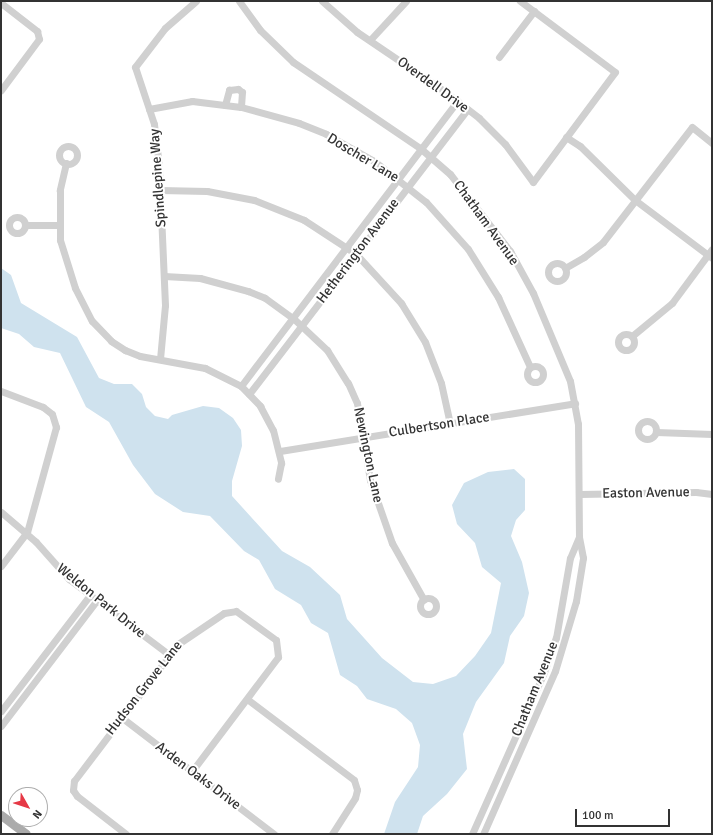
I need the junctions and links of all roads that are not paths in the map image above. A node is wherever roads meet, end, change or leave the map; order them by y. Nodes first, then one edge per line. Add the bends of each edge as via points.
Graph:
1 (196, 1) edge
2 (238, 1) edge
3 (322, 1) edge
4 (406, 1) edge
5 (520, 1) edge
6 (1, 3) edge
7 (534, 11) junction
8 (370, 40) junction
9 (499, 57) dead end
10 (1, 90) edge
11 (458, 101) junction
12 (225, 105) junction
13 (242, 107) junction
14 (149, 109) junction
15 (468, 109) junction
16 (566, 137) junction
17 (712, 143) edge
18 (420, 148) junction
19 (431, 157) junction
20 (66, 163) dead end
21 (398, 178) junction
22 (408, 186) junction
23 (160, 190) junction
24 (635, 200) junction
25 (25, 225) dead end
26 (59, 225) junction
27 (346, 248) junction
28 (356, 254) junction
29 (711, 254) edge
30 (565, 268) dead end
31 (164, 276) junction
32 (293, 318) junction
33 (302, 325) junction
34 (632, 336) dead end
35 (160, 359) junction
36 (530, 367) dead end
37 (241, 386) junction
38 (1, 391) edge
39 (250, 394) junction
40 (574, 403) junction
41 (450, 424) junction
42 (656, 432) dead end
43 (712, 434) edge
44 (365, 438) junction
45 (280, 451) junction
46 (278, 479) dead end
47 (580, 494) junction
48 (712, 494) edge
49 (1, 512) edge
50 (26, 533) junction
51 (579, 537) junction
52 (1, 566) edge
53 (90, 594) junction
54 (97, 600) junction
55 (424, 600) dead end
56 (168, 654) junction
57 (247, 700) junction
58 (1, 711) edge
59 (121, 717) junction
60 (1, 726) edge
61 (192, 771) junction
62 (1, 815) edge
63 (26, 834) edge
64 (126, 834) edge
65 (274, 834) edge
66 (332, 834) edge
67 (472, 834) edge
68 (483, 834) edge

1 - 14 street, Spindlepine Way via 165,28 135,67
2 - 18 street, Chatham Avenue via 260,30 293,62
3 - 8 street, Overdell Drive
4 - 8 street
5 - 7 street
6 - 10 street via 37,31 39,39
7 - 9 street
7 - 16 street via 615,72
8 - 11 street, Overdell Drive
11 - 15 street, Overdell Drive
11 - 18 street, Hetherington Avenue
12 - 13 street, Doscher Lane
12 - 13 street via 229,90 238,89 242,92
12 - 14 street, Doscher Lane via 192,101
13 - 21 street, Doscher Lane via 280,117 326,134
14 - 23 street, Spindlepine Way via 157,144
15 - 16 street, Overdell Drive via 505,144 533,182
15 - 19 street, Hetherington Avenue
16 - 24 street via 580,146
17 - 24 street via 692,127
18 - 19 street, Chatham Avenue
18 - 21 street, Hetherington Avenue
19 - 22 street, Hetherington Avenue
19 - 40 street, Chatham Avenue via 464,189 510,251 557,346 570,381
20 - 26 street via 60,190
21 - 22 street, Doscher Lane
21 - 27 street, Hetherington Avenue
22 - 28 street, Hetherington Avenue
22 - 36 street, Doscher Lane via 446,223 485,274 510,321
23 - 27 street via 207,191 254,200 304,220
23 - 31 street, Spindlepine Way
24 - 29 street
24 - 30 street via 599,246
25 - 26 street
26 - 35 street via 67,268 92,321 111,342 125,350 140,356
27 - 28 street
27 - 32 street, Hetherington Avenue
28 - 33 street, Hetherington Avenue
28 - 41 street via 401,303 425,342 442,382
29 - 34 street via 672,302
31 - 32 street, Newington Lane via 200,278 234,285 265,298
31 - 35 street, Spindlepine Way via 165,305
32 - 33 street, Newington Lane
32 - 37 street, Hetherington Avenue
33 - 39 street, Hetherington Avenue
33 - 44 street, Newington Lane via 327,350 348,383 357,403
35 - 37 street via 205,368
37 - 39 street
38 - 50 street via 39,405 52,414 55,433
39 - 45 street via 267,418
40 - 41 street, Culbertson Place
40 - 47 street, Chatham Avenue via 578,424
41 - 44 street, Culbertson Place
42 - 43 street
44 - 45 street, Culbertson Place
44 - 55 street, Newington Lane via 370,480 381,514 400,560
45 - 46 street via 282,462
47 - 48 street, Easton Avenue
47 - 51 street, Chatham Avenue
49 - 50 street, Weldon Park Drive
50 - 52 street
50 - 53 street, Weldon Park Drive via 64,574
51 - 67 street, Chatham Avenue via 570,558 556,638 544,672
51 - 68 street, Chatham Avenue via 583,558 576,601 555,671
53 - 54 street, Weldon Park Drive
53 - 58 street
54 - 56 street, Weldon Park Drive
54 - 60 street
56 - 57 street, Hudson Grove Lane via 192,632 224,613 243,613 272,636 279,648 276,662
56 - 59 street, Hudson Grove Lane
57 - 61 street
57 - 66 street via 353,778 357,787 355,798
59 - 61 street, Arden Oaks Drive
59 - 64 street, Hudson Grove Lane via 77,776 73,786 77,796
61 - 65 street, Arden Oaks Drive
62 - 63 main road

